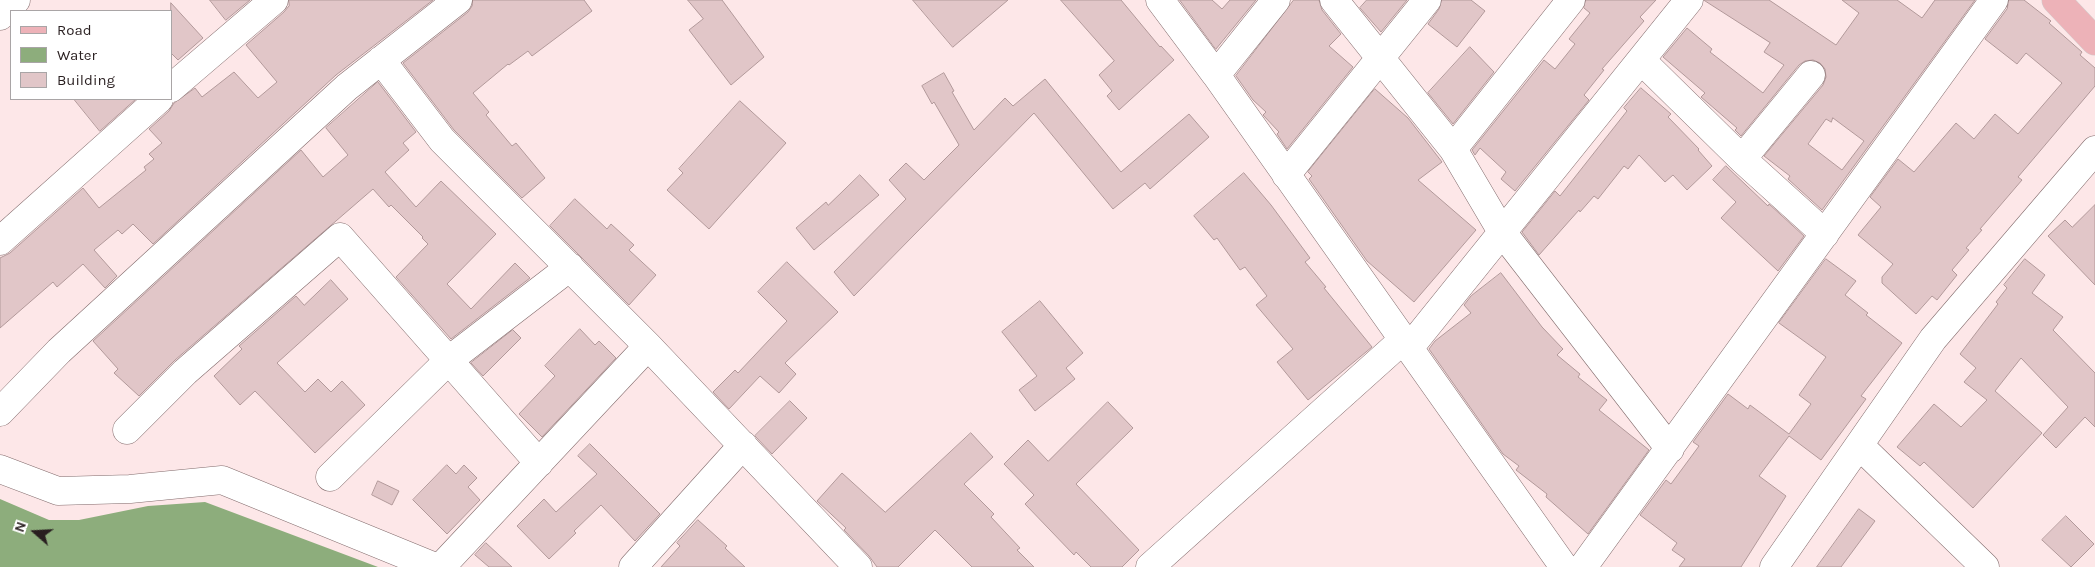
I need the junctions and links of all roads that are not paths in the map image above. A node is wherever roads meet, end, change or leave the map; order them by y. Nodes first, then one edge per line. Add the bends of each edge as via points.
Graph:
1 (16, 0) edge
2 (274, 0) edge
3 (458, 0) edge
4 (1276, 0) edge
5 (1334, 0) edge
6 (1427, 0) edge
7 (1689, 0) edge
8 (1994, 0) edge
9 (2056, 0) edge
10 (1161, 1) edge
11 (1569, 1) edge
12 (0, 16) edge
13 (2095, 41) edge
14 (1380, 59) junction
15 (381, 60) junction
16 (1641, 60) junction
17 (1216, 75) junction
18 (1811, 75) dead end
19 (172, 87) edge
20 (157, 100) edge
21 (1452, 149) junction
22 (2095, 150) edge
23 (1742, 159) junction
24 (1286, 175) junction
25 (1502, 232) junction
26 (1825, 234) junction
27 (0, 241) edge
28 (570, 267) junction
29 (1407, 343) junction
30 (648, 346) junction
31 (449, 360) junction
32 (0, 412) edge
33 (127, 430) dead end
34 (743, 445) junction
35 (1859, 445) junction
36 (1670, 449) junction
37 (539, 463) junction
38 (0, 469) edge
39 (330, 477) dead end
40 (434, 567) edge
41 (441, 567) edge
42 (633, 567) edge
43 (858, 567) edge
44 (1150, 567) edge
45 (1564, 567) edge
46 (1583, 567) edge
47 (1774, 567) edge
48 (1985, 567) edge

1 - 12 street
2 - 19 street
3 - 15 street
4 - 17 street
5 - 14 street
6 - 14 street
7 - 16 street
8 - 26 street
9 - 13 main road
10 - 17 street
11 - 21 street
14 - 21 street
14 - 24 street
15 - 28 street via 442,140
15 - 32 street via 347,87 58,351
16 - 23 street
16 - 25 street
17 - 24 street
18 - 23 street
20 - 27 street
21 - 25 street
22 - 35 street via 1933,339
23 - 26 street
24 - 29 street
25 - 29 street
25 - 36 street
26 - 36 street
28 - 30 street
28 - 31 street
29 - 44 street
29 - 45 street
30 - 34 street
30 - 37 street
31 - 33 street via 340,237 185,372
31 - 37 street
31 - 39 street
34 - 42 street
34 - 43 street
35 - 47 street
35 - 48 street
36 - 46 street
37 - 41 street
38 - 40 street via 58,491 130,489 222,480

